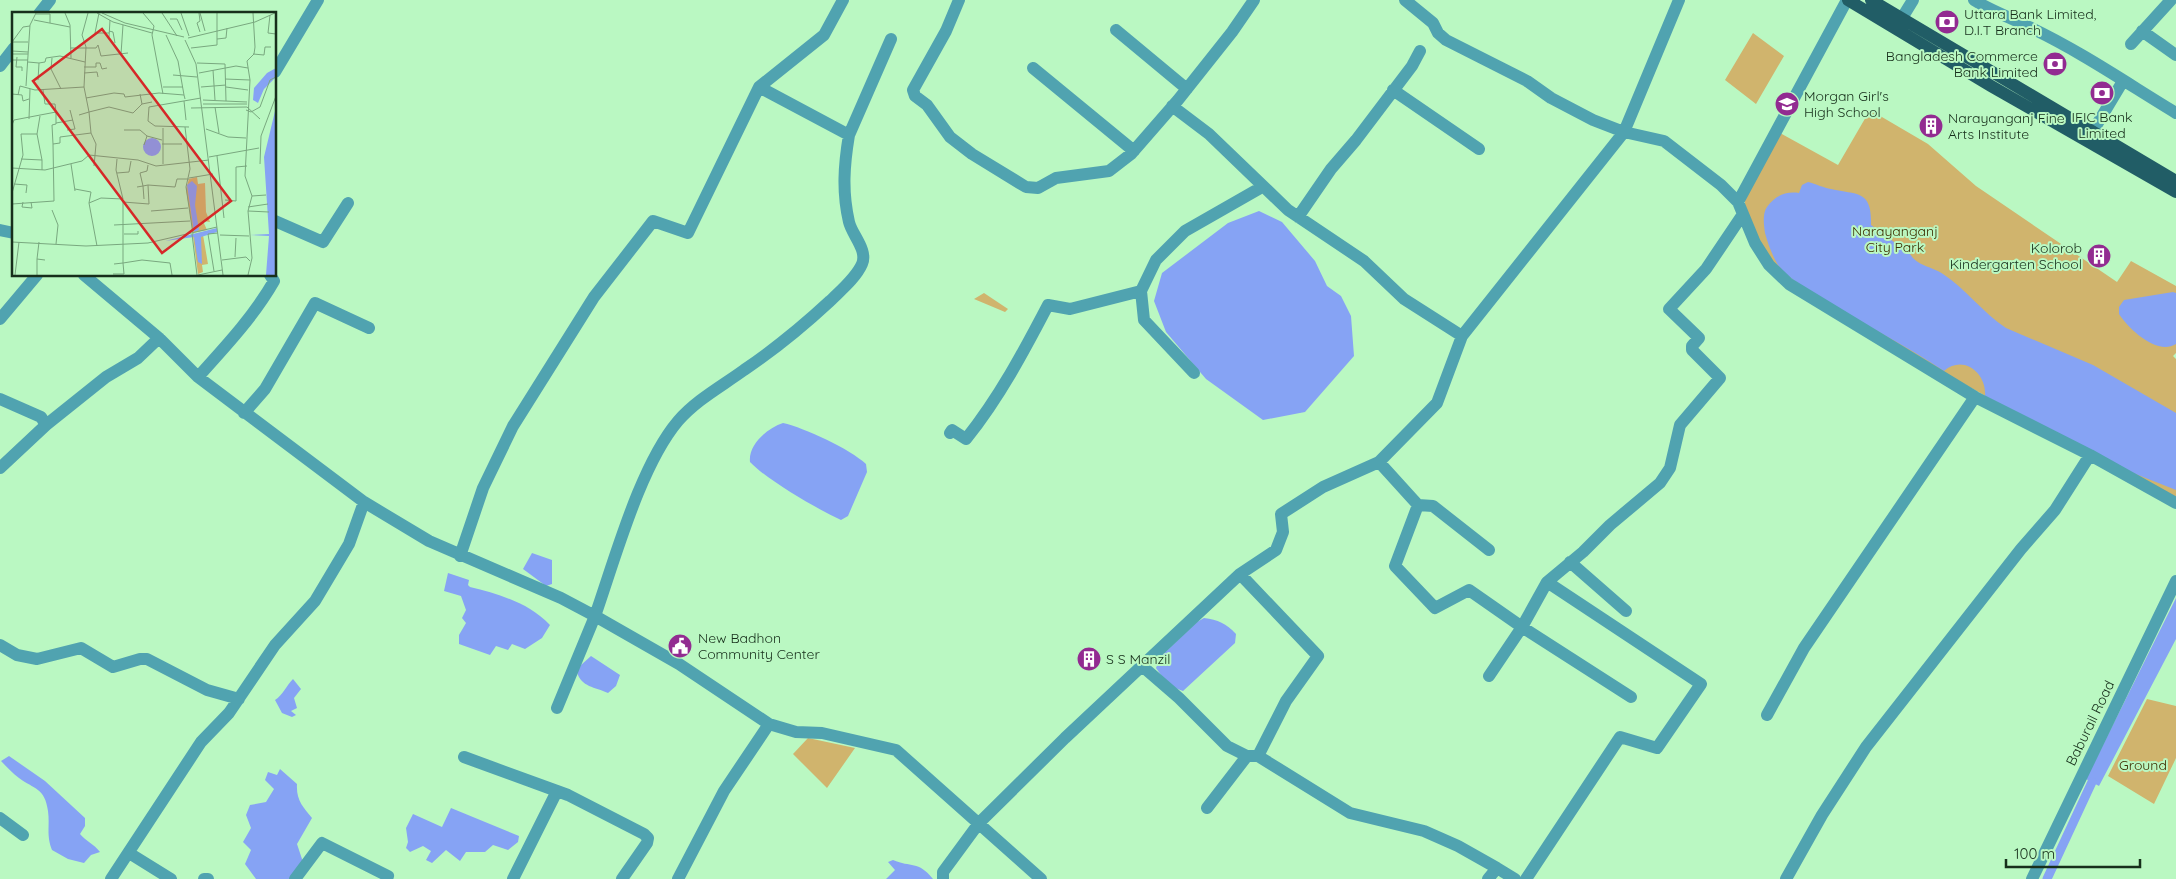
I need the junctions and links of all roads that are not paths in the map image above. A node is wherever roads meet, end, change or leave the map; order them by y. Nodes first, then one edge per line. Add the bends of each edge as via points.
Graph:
1 (50, 0) edge
2 (318, 0) edge
3 (843, 0) edge
4 (959, 0) edge
5 (1254, 0) edge
6 (1405, 0) edge
7 (1679, 0) edge
8 (1848, 0) edge
9 (1871, 0) edge
10 (1912, 0) edge
11 (1974, 0) edge
12 (2170, 0) edge
13 (41, 12) edge
14 (1902, 18) junction
15 (1116, 30) dead end
16 (2142, 31) junction
17 (891, 40) dead end
18 (2131, 44) dead end
19 (12, 51) edge
20 (1420, 51) dead end
21 (2176, 54) edge
22 (0, 66) edge
23 (1033, 68) dead end
24 (276, 70) edge
25 (2123, 81) junction
26 (759, 87) junction
27 (1187, 88) junction
28 (1393, 90) junction
29 (1172, 106) junction
30 (2176, 113) edge
31 (2094, 131) junction
32 (1624, 132) junction
33 (849, 135) junction
34 (1479, 149) dead end
35 (1134, 151) junction
36 (2176, 181) edge
37 (1262, 187) junction
38 (2176, 192) edge
39 (348, 203) dead end
40 (1741, 208) junction
41 (1298, 217) junction
42 (276, 221) edge
43 (36, 276) edge
44 (85, 276) edge
45 (271, 276) edge
46 (1141, 291) junction
47 (0, 320) edge
48 (369, 328) dead end
49 (1462, 336) junction
50 (159, 338) junction
51 (1194, 373) dead end
52 (198, 377) junction
53 (1975, 397) junction
54 (0, 399) edge
55 (244, 413) junction
56 (46, 425) junction
57 (950, 433) dead end
58 (2090, 455) junction
59 (1379, 462) junction
60 (0, 468) edge
61 (364, 502) junction
62 (2176, 503) edge
63 (1418, 505) junction
64 (1489, 550) dead end
65 (460, 556) junction
66 (1570, 562) junction
67 (1240, 574) junction
68 (2176, 581) edge
69 (1547, 582) junction
70 (1626, 611) dead end
71 (595, 616) junction
72 (1522, 627) junction
73 (0, 644) edge
74 (1142, 666) junction
75 (1489, 676) dead end
76 (1632, 697) dead end
77 (239, 699) junction
78 (557, 708) dead end
79 (1767, 715) dead end
80 (769, 724) junction
81 (1253, 756) junction
82 (464, 757) dead end
83 (557, 791) junction
84 (1207, 808) dead end
85 (0, 818) edge
86 (979, 823) junction
87 (23, 835) dead end
88 (129, 852) junction
89 (1497, 868) junction
90 (389, 878) edge
91 (111, 879) edge
92 (171, 879) edge
93 (295, 879) edge
94 (513, 879) edge
95 (622, 879) edge
96 (678, 879) edge
97 (943, 879) edge
98 (1041, 879) edge
99 (1488, 879) edge
100 (1516, 879) edge
101 (1526, 879) edge
102 (1786, 879) edge
103 (2032, 879) edge

1 - 13 street
2 - 24 street
3 - 26 street via 824,35
4 - 35 street via 946,31 913,90 950,137 1026,187 1038,188 1056,178 1108,171
5 - 27 street
6 - 32 street via 1433,23 1446,40 1551,98
7 - 32 street
8 - 38 main road
8 - 40 street
9 - 14 main road
10 - 14 street
11 - 25 street via 1991,11 2029,26
12 - 16 street
14 - 31 main road
15 - 27 street
16 - 18 street
16 - 21 street
17 - 33 street
19 - 22 street
20 - 28 street
23 - 35 street
25 - 30 street
25 - 31 street
26 - 33 street
26 - 65 street via 688,233 653,220 594,297 513,426 483,488
27 - 29 street
28 - 34 street
28 - 41 street
29 - 35 street
29 - 37 street via 1209,134
31 - 36 main road
32 - 40 street via 1664,141 1721,185
32 - 49 street
33 - 71 street via 843,174 845,199 849,224 863,255 862,264 835,296 792,336 706,397 678,421 653,461 635,502
37 - 41 street
37 - 46 street via 1185,231 1156,260
39 - 42 street via 323,242
40 - 53 street via 1755,243 1769,266 1790,284
40 - 66 street via 1706,269 1669,309 1698,336 1692,350 1720,378 1680,425 1670,468 1660,483
41 - 49 street via 1364,261 1404,299
43 - 47 street
44 - 50 street
45 - 52 street via 274,280 246,323
46 - 51 street via 1144,320
46 - 57 street via 1070,309 1048,305 981,420 966,438 952,430
48 - 55 street via 315,303 265,389
49 - 59 street via 1437,403
50 - 52 street
50 - 56 street via 138,358 106,376
52 - 55 street
53 - 58 street
53 - 79 street via 1804,648
54 - 56 street via 34,413
55 - 61 street
56 - 60 street
58 - 62 street
58 - 102 street via 2055,510 1866,746
59 - 63 street
59 - 67 street via 1323,487 1281,514 1283,532 1276,550
61 - 65 street
61 - 77 street via 349,544 315,601 275,645
63 - 64 street via 1433,506
63 - 72 street via 1395,566 1435,608 1469,590
65 - 71 street via 561,598
66 - 69 street
66 - 70 street
67 - 74 street
67 - 81 street via 1318,656 1286,700
68 - 103 street, Baburail Road
69 - 72 street
69 - 101 street via 1701,684 1657,748 1620,737
71 - 78 street
71 - 80 street via 679,664
72 - 75 street
72 - 76 street
73 - 77 street via 17,655 37,659 81,648 113,667 147,659 207,690
74 - 81 street via 1227,746
74 - 86 street
77 - 88 street via 201,742
80 - 86 street via 896,750
80 - 96 street via 724,791
81 - 84 street
81 - 89 street via 1350,813 1424,832
82 - 83 street
83 - 94 street
83 - 95 street via 648,838
85 - 87 street
86 - 97 street via 943,872
86 - 98 street
88 - 91 street
88 - 92 street
89 - 99 street
89 - 100 street
90 - 93 street via 322,843

